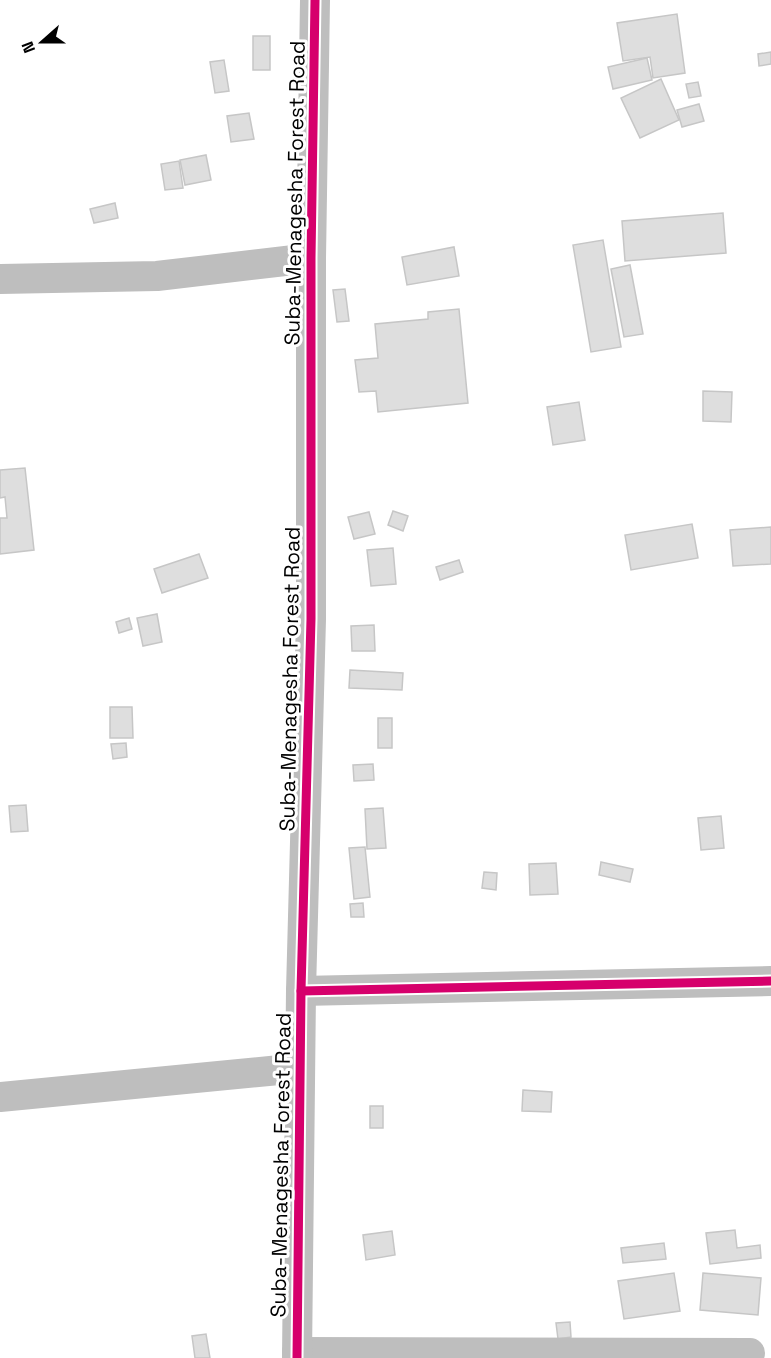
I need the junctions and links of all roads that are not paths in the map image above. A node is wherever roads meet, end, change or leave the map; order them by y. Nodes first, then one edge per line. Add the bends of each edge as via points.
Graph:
1 (315, 0) edge
2 (311, 258) junction
3 (0, 279) edge
4 (771, 981) edge
5 (301, 991) junction
6 (300, 1068) junction
7 (0, 1097) edge
8 (750, 1353) dead end
9 (297, 1355) edge

1 - 2 street, Suba-Menagesha Forest Road
2 - 3 street via 157,276
2 - 5 street, Suba-Menagesha Forest Road via 311,619
4 - 5 street
5 - 6 street, Suba-Menagesha Forest Road
6 - 7 street
6 - 9 street, Suba-Menagesha Forest Road
8 - 9 street

